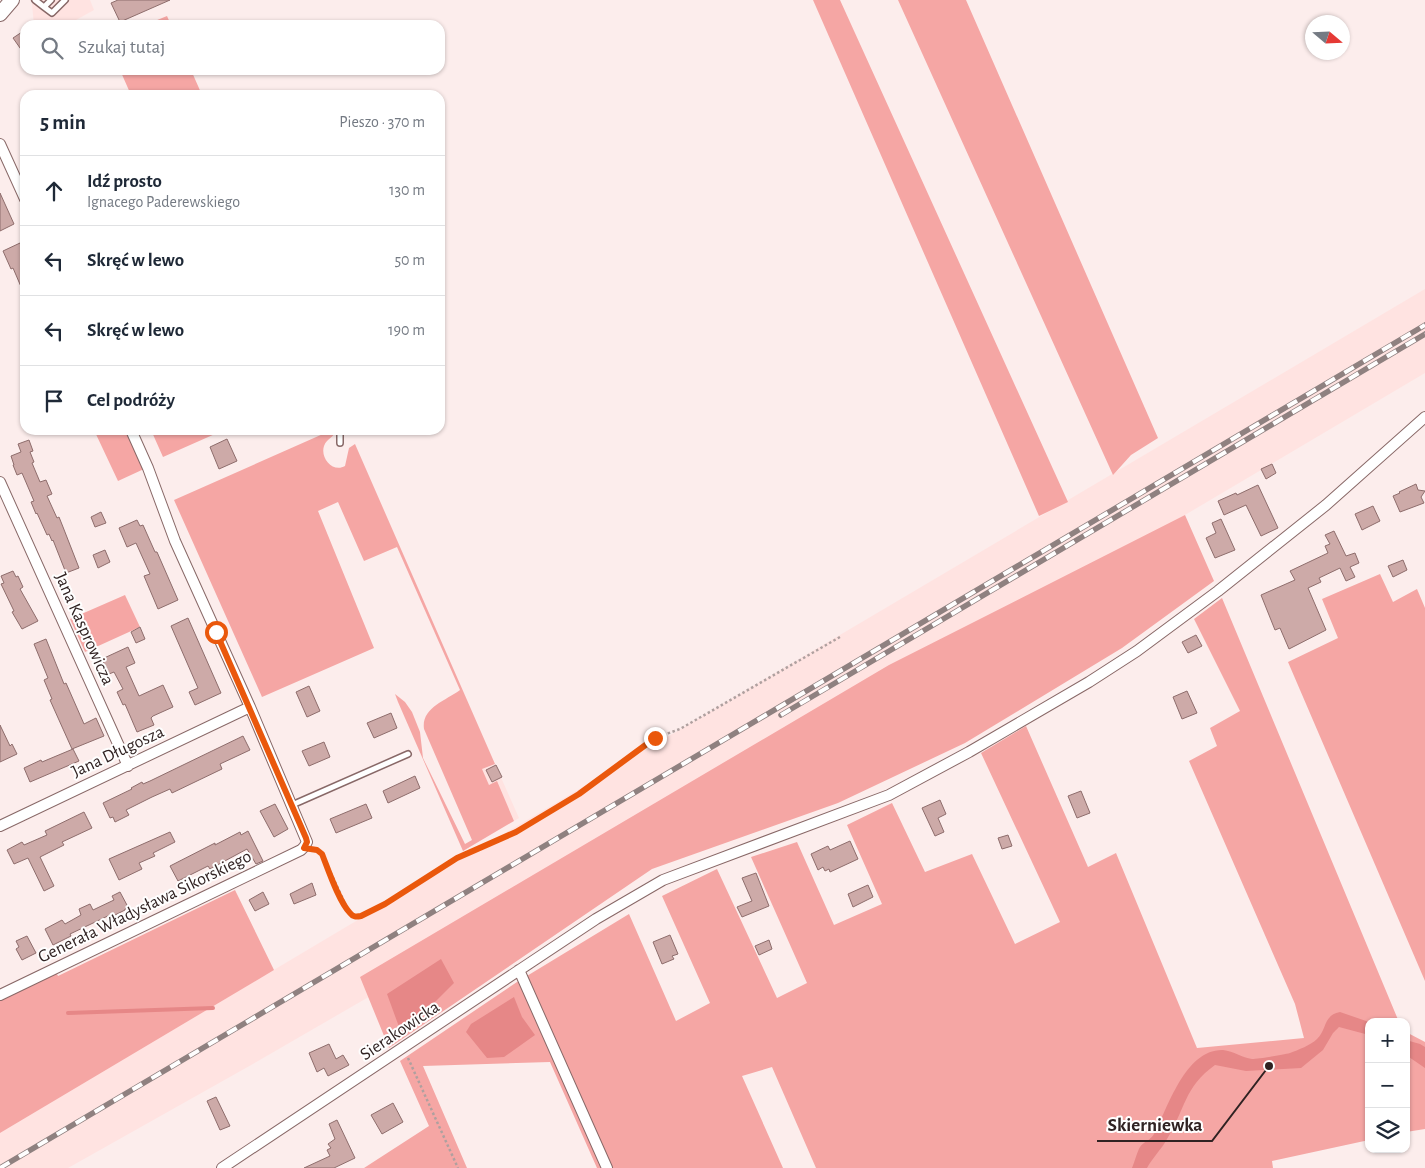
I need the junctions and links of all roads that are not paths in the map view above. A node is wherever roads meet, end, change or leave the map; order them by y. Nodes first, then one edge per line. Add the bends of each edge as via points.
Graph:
1 (12, 0) edge
2 (35, 0) edge
3 (51, 0) edge
4 (65, 0) edge
5 (44, 7) junction
6 (0, 14) edge
7 (0, 144) edge
8 (2, 157) edge
9 (20, 190) edge
10 (1425, 417) edge
11 (133, 435) edge
12 (340, 435) edge
13 (340, 443) dead end
14 (0, 482) edge
15 (5, 504) edge
16 (250, 707) junction
17 (408, 754) dead end
18 (128, 766) junction
19 (292, 805) junction
20 (1, 823) edge
21 (519, 970) junction
22 (0, 994) edge
23 (222, 1168) edge
24 (607, 1168) edge

1 - 6 street
2 - 5 lane
3 - 5 lane
4 - 5 lane via 52,13
7 - 8 street
8 - 9 street
10 - 21 street, Sierakowicka via 1326,505 1218,591 1089,682 889,795 663,880
11 - 16 street via 176,541
12 - 13 lane
14 - 15 street, Jana Kasprowicza
15 - 18 street, Jana Kasprowicza
16 - 18 street, Jana Długosza
16 - 19 street
17 - 19 lane
18 - 20 street, Jana Długosza
19 - 22 street, Generała Władysława Sikorskiego via 306,838 304,848
21 - 23 street, Sierakowicka
21 - 24 street

